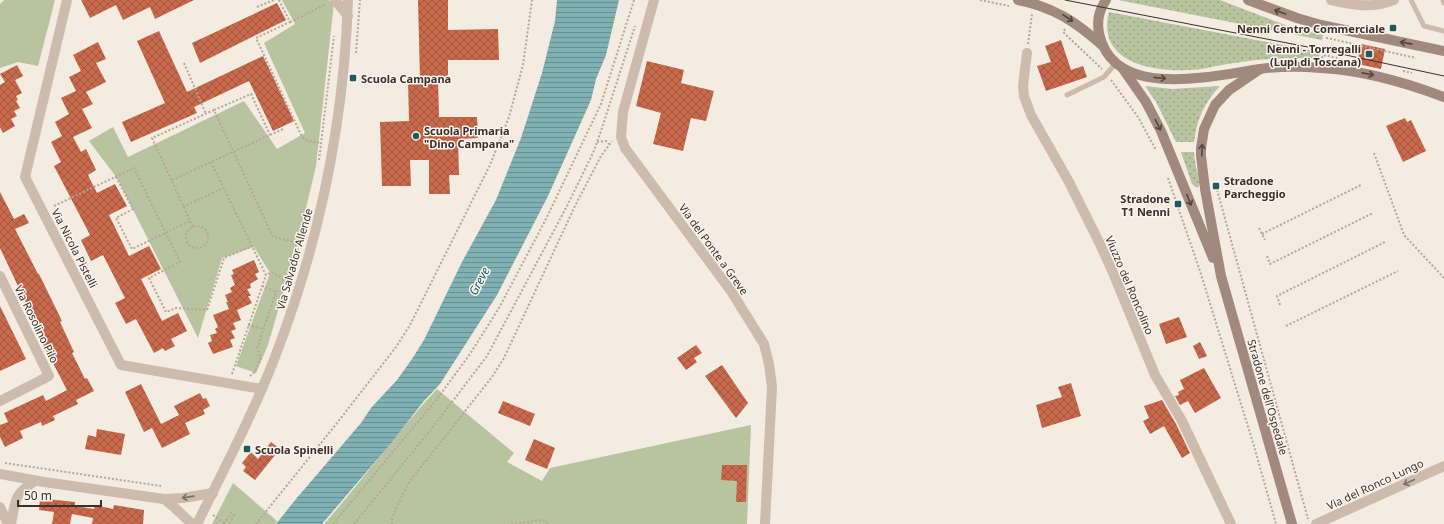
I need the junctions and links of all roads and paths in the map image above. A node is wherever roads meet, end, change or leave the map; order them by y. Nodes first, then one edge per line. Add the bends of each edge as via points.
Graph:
1 (67, 0) edge
2 (274, 0) edge
3 (279, 0) edge
4 (348, 0) edge
5 (532, 0) edge
6 (634, 0) edge
7 (654, 0) edge
8 (980, 0) edge
9 (1018, 0) edge
10 (1106, 0) edge
11 (1248, 0) edge
12 (1331, 0) edge
13 (1394, 0) edge
14 (1411, 0) edge
15 (1442, 0) edge
16 (333, 1) edge
17 (1444, 3) edge
18 (1010, 6) dead end
19 (257, 7) dead end
20 (1038, 13) dead end
21 (348, 16) junction
22 (290, 22) junction
23 (636, 22) dead end
24 (1060, 25) dead end
25 (1444, 31) edge
26 (334, 35) dead end
27 (1327, 38) dead end
28 (1103, 46) junction
29 (1444, 51) edge
30 (1027, 53) joint
31 (1416, 58) dead end
32 (184, 63) dead end
33 (1119, 65) junction
34 (1260, 69) junction
35 (1107, 74) junction
36 (1067, 94) dead end
37 (1444, 97) edge
38 (214, 110) junction
39 (206, 114) junction
40 (283, 129) dead end
41 (270, 135) junction
42 (597, 142) junction
43 (321, 143) junction
44 (234, 152) junction
45 (1374, 153) dead end
46 (1158, 154) dead end
47 (318, 161) dead end
48 (211, 162) junction
49 (1167, 176) dead end
50 (116, 177) junction
51 (172, 180) junction
52 (1215, 180) dead end
53 (1361, 185) dead end
54 (223, 188) junction
55 (54, 206) dead end
56 (183, 206) junction
57 (1373, 213) dead end
58 (307, 214) dead end
59 (190, 221) junction
60 (193, 227) junction
61 (1259, 228) dead end
62 (166, 233) junction
63 (1262, 234) junction
64 (1265, 240) dead end
65 (1385, 242) dead end
66 (300, 244) junction
67 (252, 246) junction
68 (1267, 256) dead end
69 (1398, 272) dead end
70 (266, 275) junction
71 (0, 276) edge
72 (1221, 276) junction
73 (1444, 278) edge
74 (288, 283) junction
75 (262, 286) junction
76 (276, 292) junction
77 (1280, 304) dead end
78 (248, 325) junction
79 (1286, 326) dead end
80 (264, 329) junction
81 (239, 374) dead end
82 (247, 376) dead end
83 (262, 389) junction
84 (0, 401) edge
85 (1, 463) edge
86 (1444, 466) edge
87 (0, 474) edge
88 (35, 481) junction
89 (161, 486) dead end
90 (213, 493) junction
91 (164, 499) junction
92 (0, 507) edge
93 (213, 515) dead end
94 (10, 524) edge
95 (192, 524) edge
96 (197, 524) edge
97 (226, 524) edge
98 (256, 524) edge
99 (333, 524) edge
100 (354, 524) edge
101 (392, 524) edge
102 (511, 524) edge
103 (548, 524) edge
104 (765, 524) edge
105 (1231, 524) edge
106 (1276, 524) edge
107 (1292, 524) edge
108 (1310, 524) edge
109 (1316, 524) edge

1 - 83 street, Via Nicola Pistelli via 25,178 121,365
2 - 19 path
3 - 22 path
4 - 21 street, Via Salvador Allende
5 - 98 path via 523,65 509,117 490,165 410,325 355,400
6 - 99 path via 601,104 546,219 499,308 437,399
7 - 104 street, Via del Ponte a Greve via 623,112 621,137 625,148 732,291 764,344 772,387
8 - 18 path
9 -> 28 main road via 1064,16
10 - 28 main road via 1098,24
29 -> 11 main road via 1321,25
12 - 13 street via 1363,6
14 - 25 lane via 1424,26
15 - 17 lane
16 - 21 street
16 - 22 path
20 - 30 path via 1032,11
21 - 83 street, Via Salvador Allende via 337,121 318,222 294,304
22 - 43 path via 256,38 302,137 308,141
23 - 42 path
24 - 35 path via 1066,28 1063,32
26 - 43 path
27 - 31 path
28 - 33 main road, Stradone dell'Ospedale
30 - 105 street, Viuzzo del Roncolino via 1023,86 1031,115 1100,242 1155,375 1182,421
32 - 39 path
33 -> 34 main road via 1147,76 1183,80
33 - 35 lane
33 -> 72 main road, Stradone dell'Ospedale via 1146,102 1162,131
34 -> 37 main road via 1292,67 1348,71 1399,82
72 -> 34 main road, Stradone dell'Ospedale via 1202,164 1204,129 1219,100
35 - 36 lane
35 - 46 path via 1138,117
38 - 39 path
38 - 41 path via 251,94
38 - 44 path
39 - 51 path via 152,138
40 - 41 path
41 - 44 path
42 - 100 path via 567,206 487,356
42 - 101 path via 606,141 610,144 575,206 504,358 492,377 406,486 392,518
43 - 47 path
44 - 48 path
44 - 66 path via 273,237
45 - 73 path via 1404,235
48 - 51 path
48 - 54 path
49 - 106 path via 1200,271
50 - 55 path
50 - 62 path via 134,168
50 - 62 path via 133,209 116,218 132,249
51 - 56 path
52 - 108 path, Stradone dell'Ospedale
53 - 63 path
54 - 56 path
54 - 67 path
56 - 59 path
57 - 68 path via 1270,264
58 - 66 path
59 - 60 path
59 - 62 path
60 - 60 path via 199,226 207,233 208,240 201,247 194,247 188,243 187,232
61 - 63 path
62 - 67 path via 180,262 149,278 166,312 176,308 207,310 224,258
63 - 64 path
65 - 77 path via 1277,296
66 - 74 path
67 - 70 path
69 - 79 path
70 - 74 path via 272,272
70 - 75 path
71 - 84 street, Via Rosolino Pilo via 49,376
72 - 107 main road, Stradone dell'Ospedale
74 - 76 path
75 - 76 path
75 - 78 path
76 - 80 path
78 - 80 path
78 - 81 path via 231,374
80 - 82 path via 257,348 261,358 256,372
83 - 90 street, Via Salvador Allende
85 - 89 path
86 -> 109 street, Via del Ronco Lungo
87 - 88 street
88 - 91 street
88 - 94 street via 23,488 17,497
90 -> 91 street
90 - 96 street, Via Salvador Allende
91 - 95 street
92 - 94 street
93 - 97 path
97 - 97 path via 231,513 234,515
102 - 103 path via 544,520

